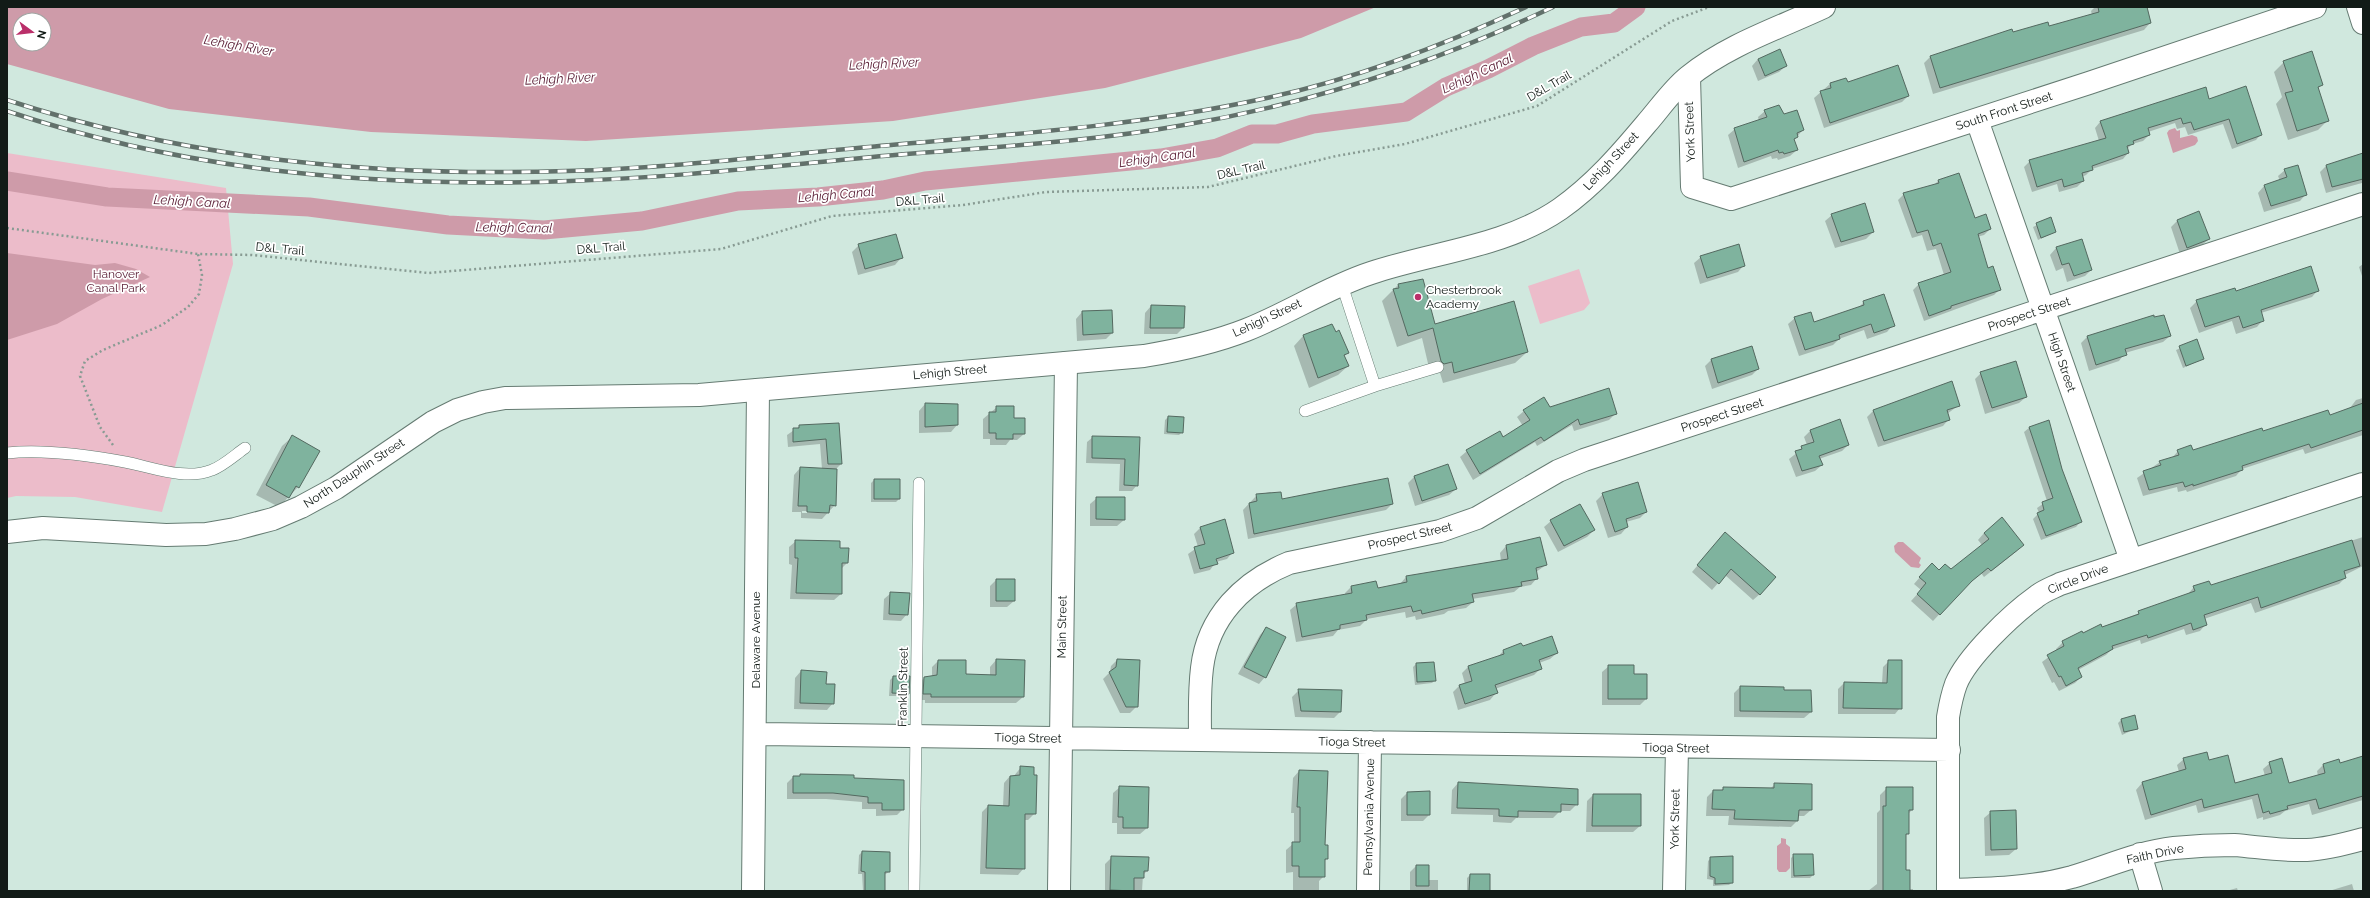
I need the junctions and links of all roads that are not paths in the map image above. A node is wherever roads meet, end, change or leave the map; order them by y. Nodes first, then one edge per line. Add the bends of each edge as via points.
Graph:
1 (1824, 7) edge
2 (2315, 7) edge
3 (2358, 7) edge
4 (2363, 23) edge
5 (1688, 77) junction
6 (1977, 120) junction
7 (1692, 187) joint
8 (2363, 204) edge
9 (1342, 285) junction
10 (2043, 310) junction
11 (1066, 363) junction
12 (1438, 367) dead end
13 (1375, 386) junction
14 (758, 390) junction
15 (600, 397) joint
16 (1305, 411) dead end
17 (245, 448) dead end
18 (7, 453) edge
19 (919, 483) dead end
20 (2363, 484) edge
21 (7, 532) edge
22 (2131, 560) junction
23 (756, 734) junction
24 (915, 736) junction
25 (1061, 738) junction
26 (1200, 739) junction
27 (1370, 742) junction
28 (1677, 748) junction
29 (1948, 750) junction
30 (2363, 839) edge
31 (2140, 854) junction
32 (1948, 890) edge
33 (754, 891) edge
34 (914, 891) edge
35 (1059, 891) edge
36 (1368, 891) edge
37 (1674, 891) edge
38 (2150, 891) edge

1 - 5 street, Lehigh Street via 1732,49
2 - 6 street, South Front Street
3 - 4 street
5 - 7 street, York Street
5 - 9 street, Lehigh Street via 1612,164 1587,189 1557,210 1526,227 1492,240 1370,273
6 - 7 street, South Front Street via 1730,199
6 - 10 street, High Street
8 - 10 street, Prospect Street
9 - 11 street, Lehigh Street via 1248,329 1203,345 1144,356
9 - 13 lane
10 - 22 street, High Street
10 - 26 street, Prospect Street via 1584,460 1558,471 1478,518 1440,531 1289,563 1269,571 1250,583 1234,598 1211,635 1202,669
11 - 14 street, Lehigh Street
11 - 25 street, Main Street
12 - 13 lane
13 - 16 lane
14 - 15 street, Lehigh Street via 698,395
14 - 23 street, Delaware Avenue
15 - 21 street, North Dauphin Street via 505,398 457,410 433,422 336,488 301,507 273,519 235,529 206,534 166,536 43,528
17 - 18 lane via 212,470 178,474 124,462 28,451
19 - 24 lane, Franklin Street
20 - 22 street, Circle Drive
22 - 29 street, Circle Drive via 2060,584 2038,595 2012,616 1968,664 1957,683 1948,717
23 - 24 street, Tioga Street
23 - 33 street, Delaware Avenue
24 - 25 street, Tioga Street
24 - 34 lane, Franklin Street
25 - 26 street, Tioga Street
25 - 35 street, Main Street
26 - 27 street, Tioga Street
27 - 28 street, Tioga Street
27 - 36 street, Pennsylvania Avenue
28 - 29 street, Tioga Street
28 - 37 street, York Street
29 - 32 street, Circle Drive
30 - 31 street, Faith Drive via 2339,846 2308,850 2203,845
31 - 32 street, Faith Drive via 2070,877 2032,885
31 - 38 street

